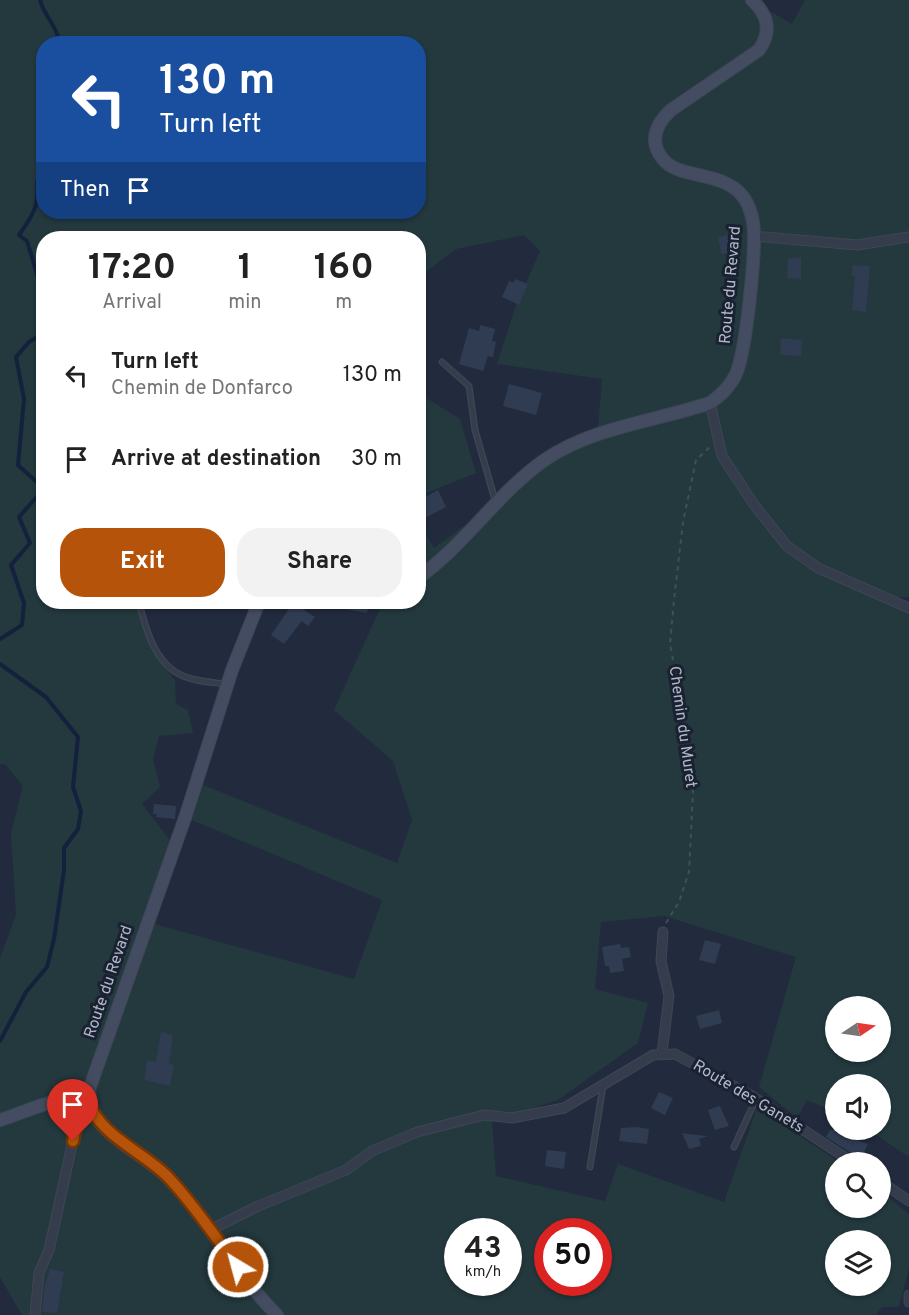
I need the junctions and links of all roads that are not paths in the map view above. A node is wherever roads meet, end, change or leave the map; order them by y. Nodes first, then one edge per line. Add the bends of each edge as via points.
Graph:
1 (752, 0) edge
2 (753, 236) junction
3 (909, 237) edge
4 (442, 362) dead end
5 (710, 403) junction
6 (497, 504) junction
7 (426, 572) edge
8 (909, 608) edge
9 (141, 609) edge
10 (256, 609) edge
11 (228, 684) junction
12 (663, 932) road end
13 (662, 1053) junction
14 (603, 1086) junction
15 (756, 1099) junction
16 (88, 1101) junction
17 (0, 1120) edge
18 (734, 1147) dead end
19 (837, 1152) edge
20 (591, 1167) dead end
21 (891, 1189) edge
22 (909, 1201) edge
23 (210, 1230) junction
24 (909, 1295) edge
25 (909, 1302) edge
26 (35, 1315) edge
27 (277, 1315) edge

1 - 2 main road, Route du Revard via 768,22 767,37 759,50 671,110 661,119 655,136 658,153 668,164 726,182 742,195 752,214
2 - 3 street via 857,245
2 - 5 main road, Route du Revard via 740,363 730,385
4 - 6 lane via 469,386 475,430
5 - 6 main road, Route du Revard via 561,450 523,478
5 - 8 street via 722,456 787,546 818,568
6 - 7 main road, Route du Revard
9 - 11 lane via 149,634 166,664 179,675
10 - 11 main road, Route du Revard
11 - 16 main road, Route du Revard
12 - 13 street via 661,961 669,996
13 - 14 street
13 - 15 street, Route des Ganets via 675,1054
14 - 20 lane
14 - 23 street via 564,1108 537,1115 512,1118 484,1114 396,1139 346,1170
15 - 18 lane
15 - 19 street, Route des Ganets
16 - 17 main road via 64,1099
16 - 23 main road via 102,1126 168,1177
16 - 26 street via 77,1122 49,1250 39,1273
21 - 22 street
23 - 27 main road
24 - 25 street

